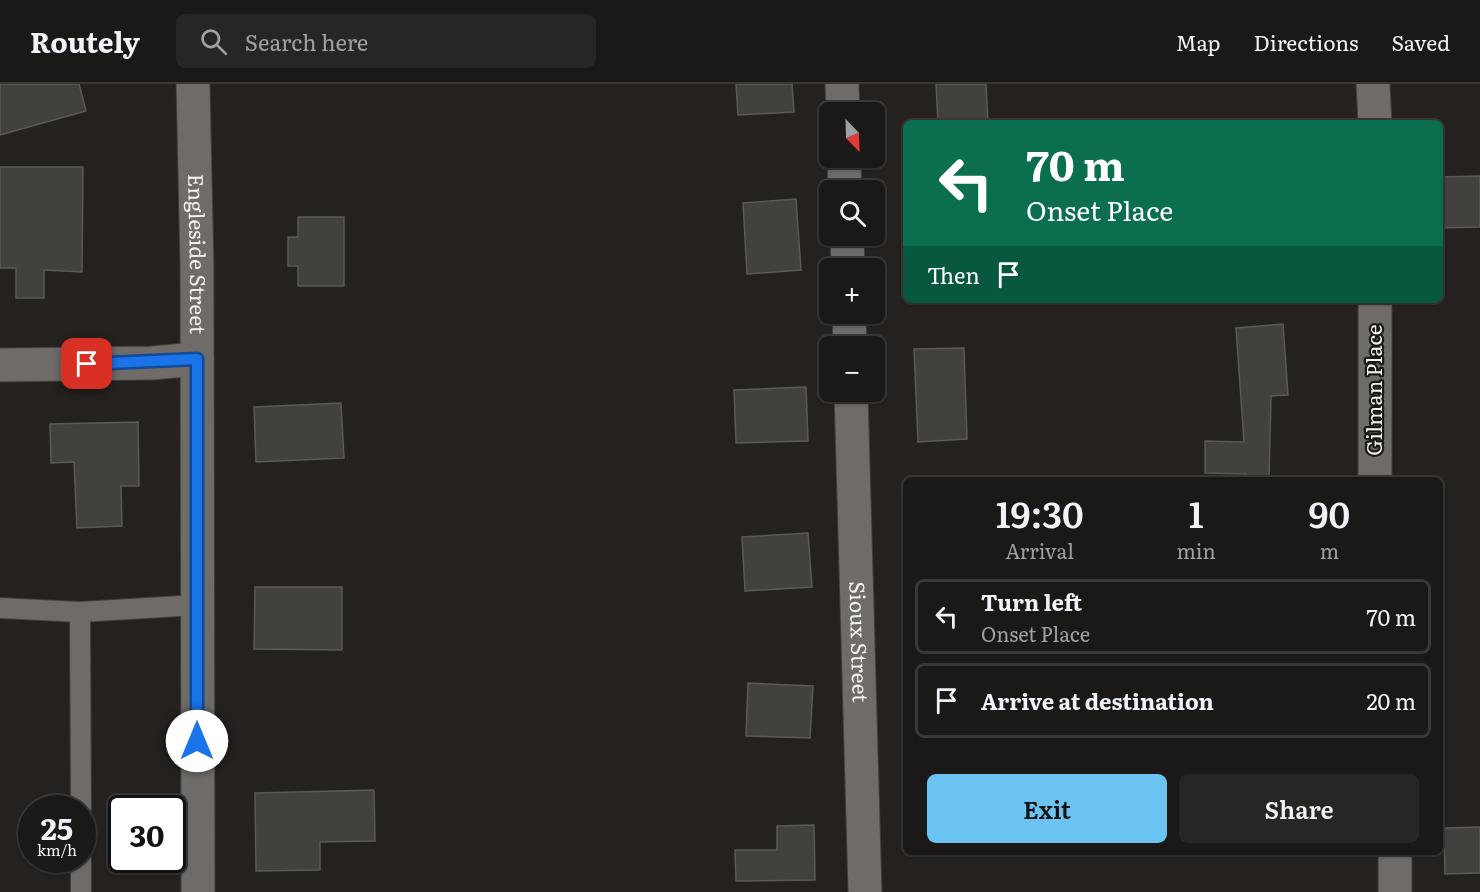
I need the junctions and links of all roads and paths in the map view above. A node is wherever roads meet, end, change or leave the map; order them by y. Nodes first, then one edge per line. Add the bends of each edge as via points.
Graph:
1 (193, 84) edge
2 (842, 84) edge
3 (1373, 84) edge
4 (843, 102) edge
5 (1375, 120) edge
6 (1375, 303) edge
7 (197, 359) junction
8 (0, 365) edge
9 (851, 402) edge
10 (1375, 477) edge
11 (197, 605) junction
12 (0, 608) edge
13 (80, 612) junction
14 (81, 795) edge
15 (1395, 855) edge
16 (81, 873) edge
17 (81, 892) edge
18 (198, 892) edge
19 (865, 892) edge
20 (1395, 892) edge

1 - 7 street, Engleside Street
2 - 4 street
3 - 5 street
6 - 10 street, Gilman Place
7 - 8 street
7 - 11 street, Engleside Street
9 - 19 street, Sioux Street
11 - 13 lane
11 - 18 street, Engleside Street
12 - 13 lane
13 - 14 lane
15 - 20 street
16 - 17 lane

